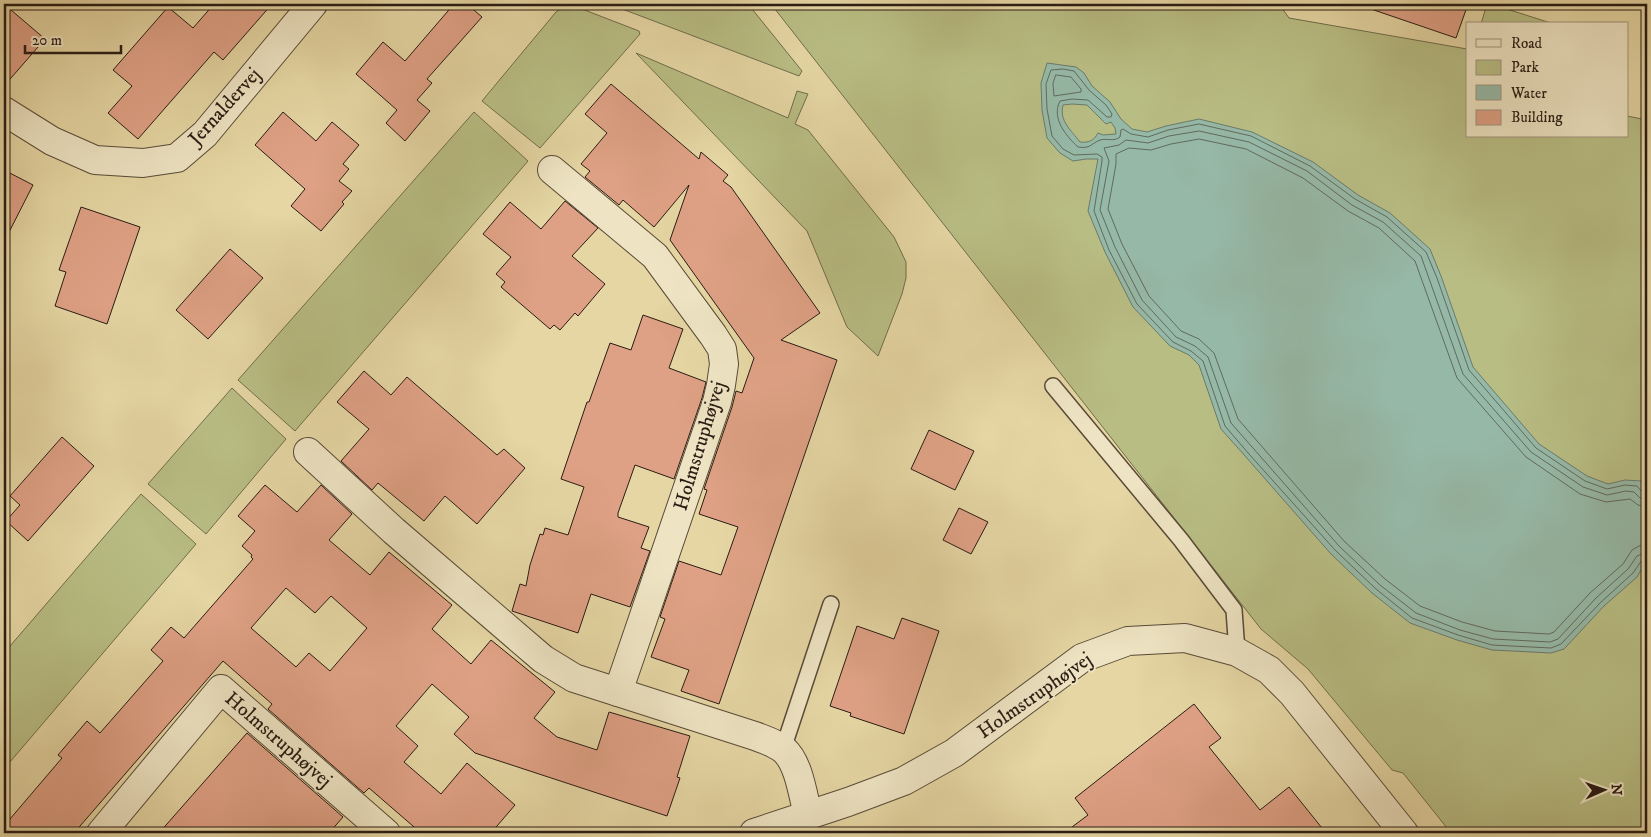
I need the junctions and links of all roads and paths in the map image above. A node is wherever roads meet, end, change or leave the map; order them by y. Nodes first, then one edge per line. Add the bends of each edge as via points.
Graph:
1 (313, 4) edge
2 (4, 111) edge
3 (552, 170) dead end
4 (1053, 386) dead end
5 (308, 452) dead end
6 (831, 604) dead end
7 (1238, 652) junction
8 (618, 692) junction
9 (783, 749) junction
10 (808, 815) junction
11 (100, 833) edge
12 (386, 833) edge
13 (754, 833) edge
14 (1404, 833) edge

1 - 2 street, Jernaldervej via 205,134 177,158 143,163 95,160 52,141
3 - 8 street, Holmstruphøjvej via 655,256 713,334 722,349 724,364 717,402
4 - 7 lane via 1181,540 1234,610
5 - 8 street via 394,532 543,658 574,678
6 - 9 lane
7 - 10 street, Holmstruphøjvej via 1185,638 1128,641 1082,658 954,753 904,782
7 - 14 street, Holmstruphøjvej via 1269,670 1292,693
8 - 9 street via 756,736
9 - 10 street via 791,758
10 - 13 street, Holmstruphøjvej
11 - 12 street, Holmstruphøjvej via 221,689

